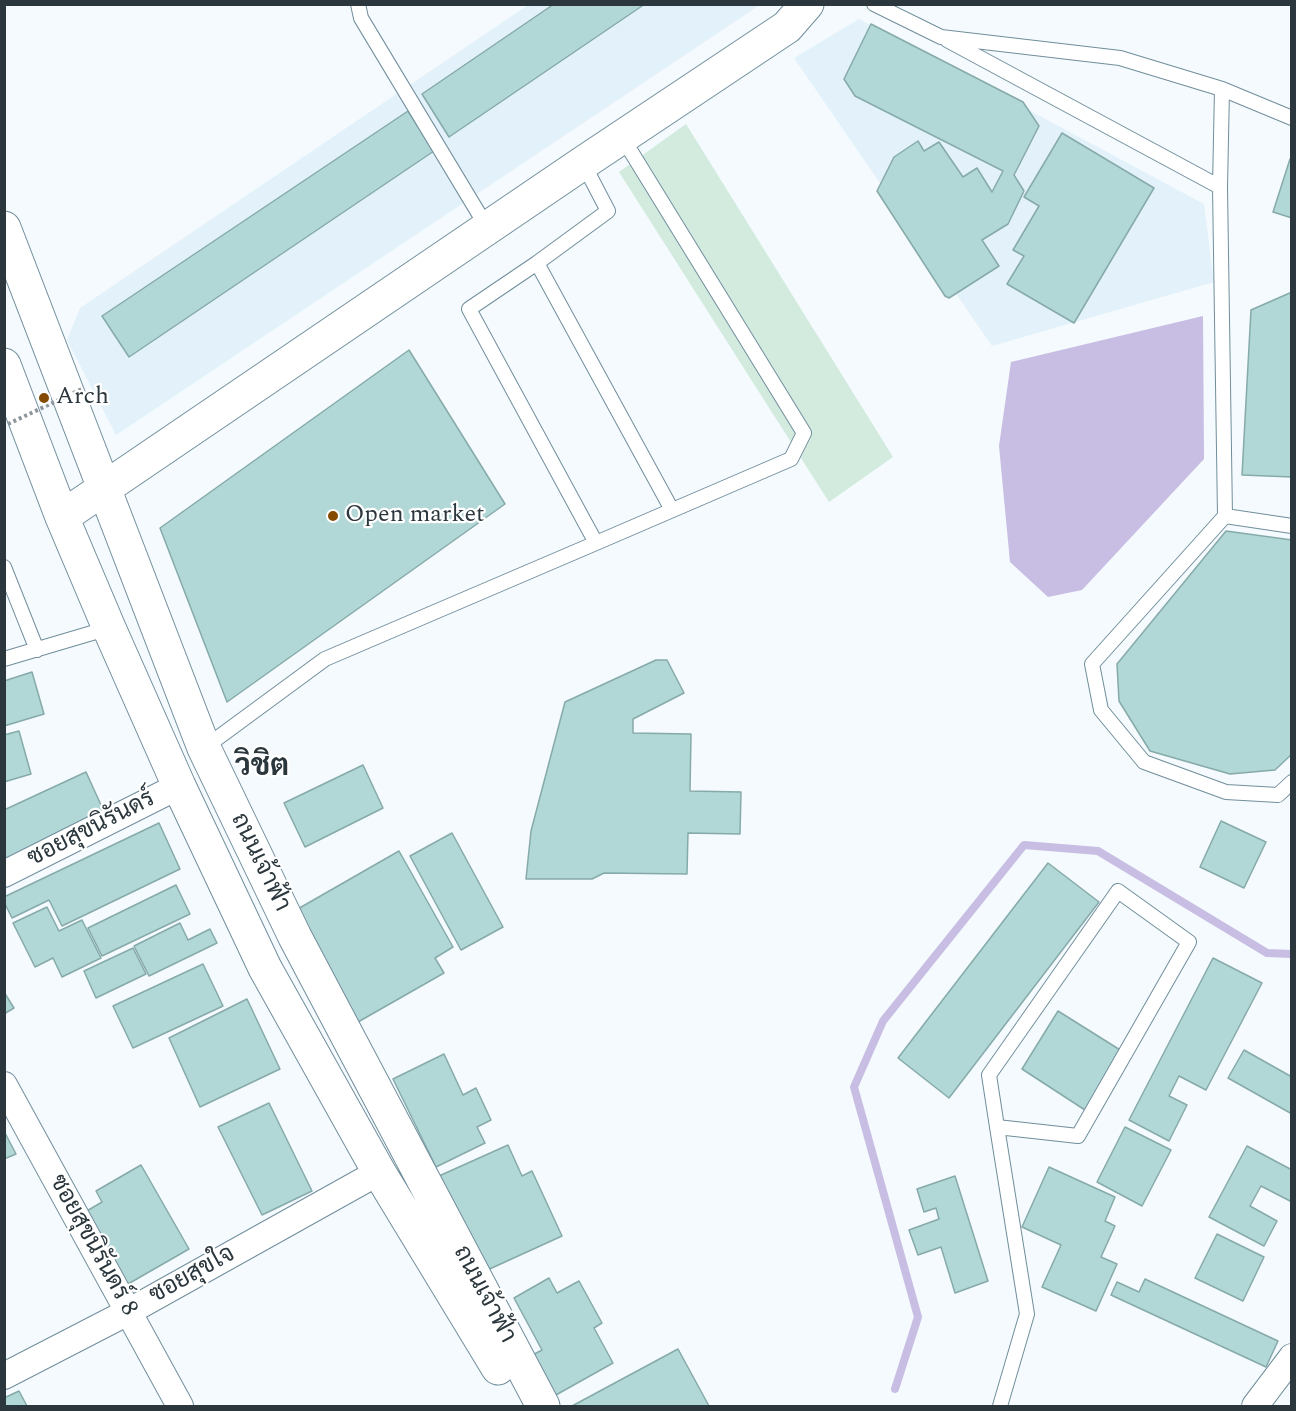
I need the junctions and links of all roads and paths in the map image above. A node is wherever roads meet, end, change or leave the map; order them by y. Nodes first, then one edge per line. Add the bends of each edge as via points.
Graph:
1 (358, 4) edge
2 (807, 4) edge
3 (874, 4) edge
4 (940, 37) junction
5 (1222, 89) junction
6 (1292, 118) edge
7 (622, 137) junction
8 (583, 163) junction
9 (1220, 187) junction
10 (4, 228) edge
11 (488, 228) junction
12 (537, 263) junction
13 (4, 364) edge
14 (84, 388) dead end
15 (8, 424) dead end
16 (104, 487) junction
17 (672, 510) junction
18 (1225, 516) junction
19 (63, 517) junction
20 (1292, 526) edge
21 (596, 543) junction
22 (4, 567) edge
23 (109, 628) junction
24 (37, 650) junction
25 (4, 660) edge
26 (204, 748) junction
27 (1292, 782) edge
28 (179, 786) junction
29 (4, 874) edge
30 (4, 1085) edge
31 (997, 1127) junction
32 (379, 1172) junction
33 (129, 1312) junction
34 (1291, 1361) edge
35 (4, 1376) edge
36 (1255, 1406) edge
37 (180, 1407) edge
38 (521, 1407) edge
39 (543, 1407) edge
40 (1000, 1407) edge

1 - 11 lane via 361,18
2 - 7 main road via 787,27
3 - 4 lane
4 - 5 lane via 1120,58
4 - 9 lane
5 - 6 lane
5 - 9 lane
7 - 8 main road
7 - 17 lane via 804,433 791,459
8 - 11 main road
8 - 12 lane via 608,211
9 - 18 lane
10 - 16 main road, ถนนเจ้าฟ้า
11 - 16 main road
12 - 17 lane
12 - 21 lane via 469,309
13 - 19 main road, ถนนเจ้าฟ้า
14 - 15 path, bridge
16 - 19 main road
16 - 26 main road, ถนนเจ้าฟ้า
17 - 21 lane
18 - 20 lane
18 - 27 lane via 1092,664 1101,710 1144,762 1226,792 1278,795
19 - 23 main road, ถนนเจ้าฟ้า
21 - 26 lane via 325,659
22 - 24 lane
23 - 24 lane
23 - 28 main road, ถนนเจ้าฟ้า
24 - 25 lane
26 - 39 main road, ถนนเจ้าฟ้า via 295,937
28 - 29 street, ซอยสุขนิรันดร์
28 - 32 main road, ถนนเจ้าฟ้า via 266,968
30 - 33 street, ซอยสุขนิรันดร์ 8
31 - 31 lane via 1078,1136 1189,942 1118,891 989,1076
31 - 40 lane via 1027,1314
32 - 33 street, ซอยสุขใจ
32 - 38 main road, ถนนเจ้าฟ้า
33 - 35 street, ซอยสุขใจ
33 - 37 street, ซอยสุขนิรันดร์ 8
34 - 36 street

